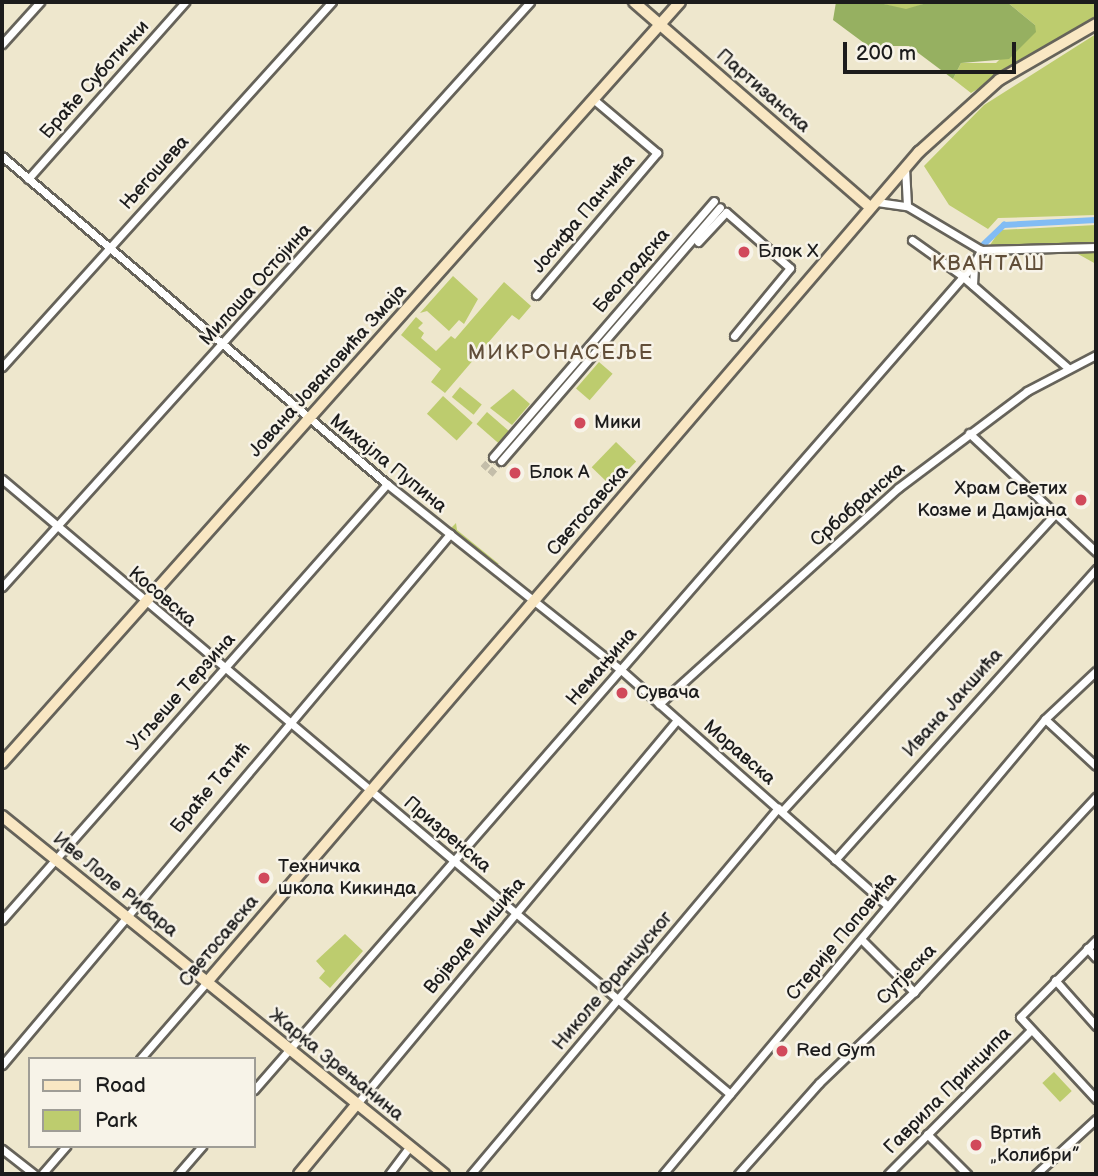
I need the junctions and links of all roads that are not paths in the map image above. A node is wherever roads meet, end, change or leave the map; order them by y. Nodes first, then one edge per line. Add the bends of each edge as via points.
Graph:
1 (40, 2) edge
2 (186, 2) edge
3 (332, 2) edge
4 (530, 2) edge
5 (634, 2) edge
6 (680, 2) edge
7 (659, 24) junction
8 (1096, 24) edge
9 (2, 44) edge
10 (593, 99) junction
11 (2, 156) edge
12 (905, 166) junction
13 (28, 178) junction
14 (714, 201) dead end
15 (871, 205) junction
16 (907, 206) junction
17 (720, 207) dead end
18 (912, 240) dead end
19 (698, 242) dead end
20 (109, 247) junction
21 (1096, 247) edge
22 (981, 250) junction
23 (974, 264) junction
24 (961, 275) junction
25 (973, 285) junction
26 (536, 295) dead end
27 (734, 336) dead end
28 (223, 345) junction
29 (1096, 355) edge
30 (2, 367) edge
31 (1068, 368) junction
32 (309, 419) junction
33 (969, 433) junction
34 (492, 457) tunnel mouth
35 (501, 461) tunnel mouth
36 (2, 479) edge
37 (387, 484) junction
38 (1056, 513) junction
39 (57, 526) junction
40 (450, 534) junction
41 (1096, 552) edge
42 (1096, 569) edge
43 (2, 587) edge
44 (144, 602) junction
45 (532, 604) junction
46 (223, 669) junction
47 (621, 670) junction
48 (1096, 670) edge
49 (659, 704) junction
50 (1045, 719) junction
51 (677, 720) junction
52 (289, 721) junction
53 (2, 763) edge
54 (1096, 766) edge
55 (369, 789) junction
56 (1096, 797) edge
57 (780, 809) junction
58 (2, 816) edge
59 (55, 859) junction
60 (452, 859) junction
61 (835, 860) junction
62 (888, 906) junction
63 (517, 913) junction
64 (124, 916) junction
65 (2, 920) edge
66 (862, 940) junction
67 (1096, 940) edge
68 (1087, 948) junction
69 (1096, 958) edge
70 (1055, 980) junction
71 (207, 982) junction
72 (914, 992) junction
73 (619, 1000) junction
74 (1096, 1026) edge
75 (1031, 1030) junction
76 (290, 1049) junction
77 (142, 1057) edge
78 (2, 1065) edge
79 (256, 1088) edge
80 (730, 1094) junction
81 (1096, 1099) edge
82 (356, 1105) junction
83 (1096, 1119) edge
84 (927, 1134) junction
85 (409, 1147) junction
86 (64, 1148) edge
87 (200, 1148) edge
88 (2, 1149) edge
89 (893, 1173) edge
90 (34, 1174) edge
91 (42, 1174) edge
92 (177, 1174) edge
93 (299, 1174) edge
94 (389, 1174) edge
95 (444, 1174) edge
96 (471, 1174) edge
97 (663, 1174) edge
98 (738, 1174) edge
99 (967, 1174) edge
100 (1036, 1174) edge

1 - 9 street
2 - 13 street, Браће Суботички
3 - 20 street, Његошева
4 - 28 street, Милоша Остојина
5 - 7 street, Партизанска
6 - 7 street, Јована Јовановића Змаја
7 - 10 street, Јована Јовановића Змаја
7 - 15 street, Партизанска
8 - 12 street, Светосавска via 999,80 958,112
10 - 26 street, Јосифа Панчића via 657,153
10 - 32 street, Јована Јовановића Змаја
11 - 13 street, Михајла Пупина
12 - 15 street, Светосавска
12 - 16 street
13 - 20 street, Михајла Пупина
14 - 34 street, Београдска
15 - 16 street
15 - 45 street, Светосавска
16 - 22 street
17 - 35 street, Београдска
18 - 24 street
19 - 27 street via 726,212 790,268
20 - 28 street, Михајла Пупина
20 - 30 street, Његошева
21 - 22 street
22 - 23 street, Немањина
23 - 24 street, Немањина
23 - 25 street, Немањина
24 - 25 street
24 - 47 street, Немањина
25 - 31 street
28 - 32 street, Михајла Пупина
28 - 39 street, Милоша Остојина
29 - 31 street, Србобранска
31 - 33 street, Србобранска
32 - 37 street, Михајла Пупина
32 - 44 street, Јована Јовановића Змаја
33 - 38 street
33 - 49 street, Србобранска via 898,488
36 - 39 street, Косовска
37 - 40 street, Михајла Пупина
37 - 46 street, Угљеше Терзина
38 - 41 street
38 - 57 street, Николе Француског
39 - 43 street, Милоша Остојина
39 - 44 street, Косовска
40 - 45 street, Михајла Пупина
40 - 52 street, Браће Татић
42 - 61 street, Ивана Јакшића
44 - 46 street, Косовска
44 - 53 street, Јована Јовановића Змаја
45 - 47 street, Моравска
45 - 55 street, Светосавска
46 - 52 street, Косовска
46 - 59 street, Угљеше Терзина
47 - 49 street, Моравска
47 - 60 street, Немањина
48 - 50 street, Стерије Поповића
49 - 51 street, Моравска
50 - 54 street
50 - 62 street, Стерије Поповића
51 - 57 street, Моравска
51 - 63 street, Војводе Мишића
52 - 55 street, Косовска
52 - 64 street, Браће Татић
55 - 60 street, Призренска
55 - 71 street, Светосавска
56 - 72 street, Сутјеска
57 - 61 street, Моравска
57 - 73 street, Николе Француског
58 - 59 street, Иве Лоле Рибара
59 - 64 street, Иве Лоле Рибара
59 - 65 street, Угљеше Терзина
60 - 63 street, Призренска
60 - 76 street, Немањина
61 - 62 street, Моравска
62 - 66 street, Стерије Поповића
63 - 73 street, Призренска
63 - 82 street, Војводе Мишића
64 - 71 street, Иве Лоле Рибара
64 - 78 street, Браће Татић
66 - 72 street
66 - 80 street, Стерије Поповића
67 - 68 street
68 - 69 street
68 - 70 street
70 - 74 street
70 - 75 street via 1021,1014
71 - 76 street, Жарка Зрењанина
71 - 77 street, Светосавска
72 - 98 street, Сутјеска via 819,1083
73 - 80 street, Призренска
73 - 96 street, Николе Француског
75 - 81 street
75 - 84 street, Гаврила Принципа
76 - 79 street, Немањина
76 - 82 street, Жарка Зрењанина
80 - 97 street, Стерије Поповића
82 - 85 street, Жарка Зрењанина
82 - 93 street, Војводе Мишића
83 - 100 street
84 - 89 street, Гаврила Принципа
84 - 99 street
85 - 94 street
85 - 95 street, Жарка Зрењанина
86 - 91 street
87 - 92 street
88 - 90 street

